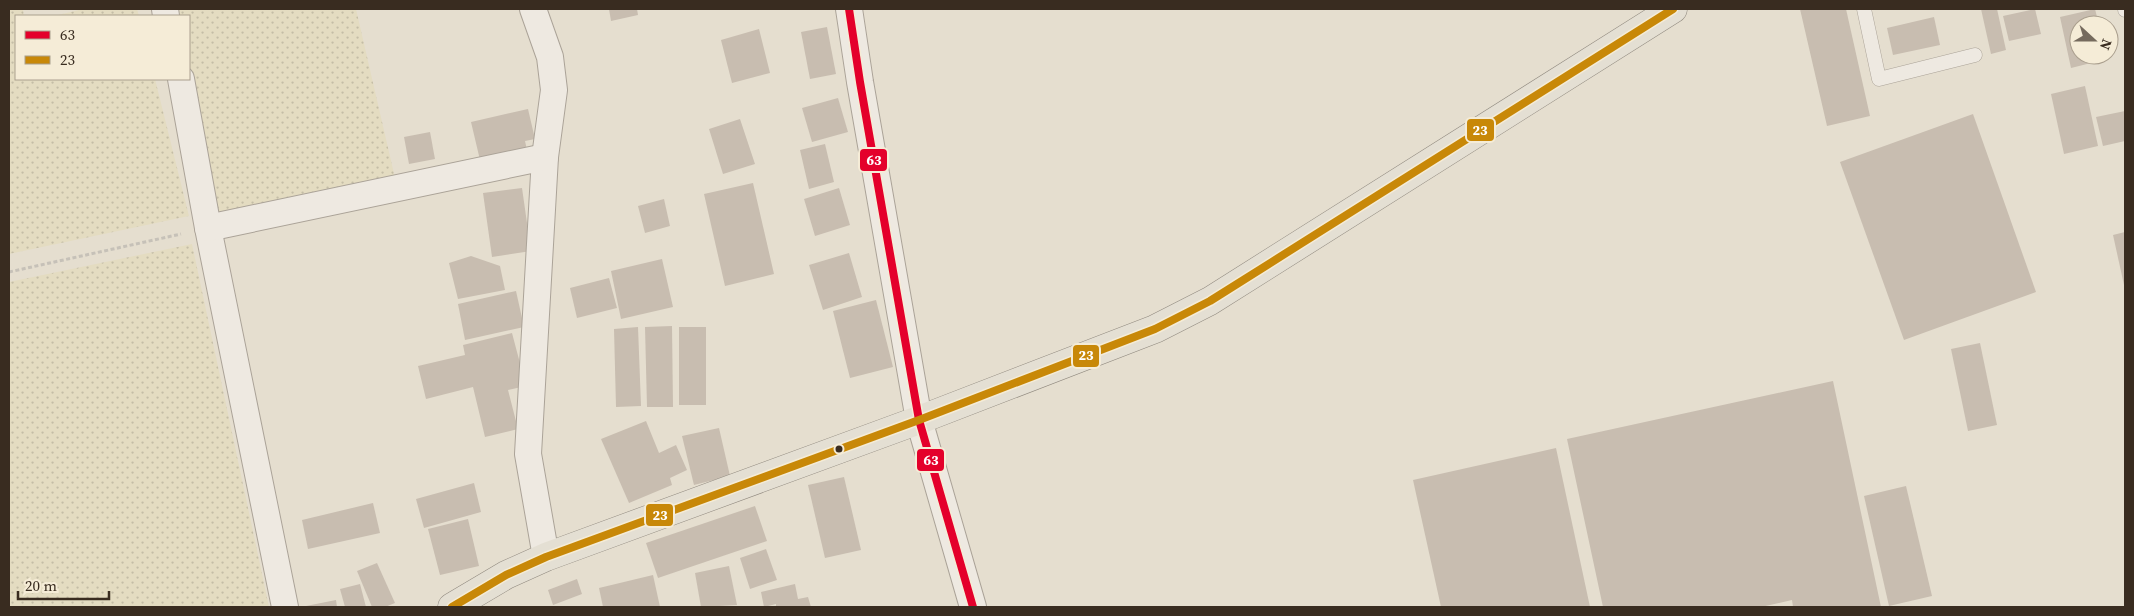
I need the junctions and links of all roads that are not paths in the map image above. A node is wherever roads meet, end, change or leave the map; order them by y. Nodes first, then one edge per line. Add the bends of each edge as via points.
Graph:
1 (533, 9) edge
2 (850, 9) edge
3 (1673, 9) edge
4 (1864, 9) edge
5 (1975, 55) dead end
6 (181, 80) edge
7 (545, 157) junction
8 (208, 228) junction
9 (918, 420) junction
10 (546, 557) junction
11 (465, 603) edge
12 (286, 607) edge
13 (973, 607) edge

1 - 7 street via 550,57 554,90
2 - 9 street
3 - 9 main road via 1210,301 1156,329
4 - 5 lane via 1879,79
6 - 8 street
7 - 8 street
7 - 10 street via 528,454
8 - 12 street
9 - 10 main road
9 - 13 street
10 - 11 main road

